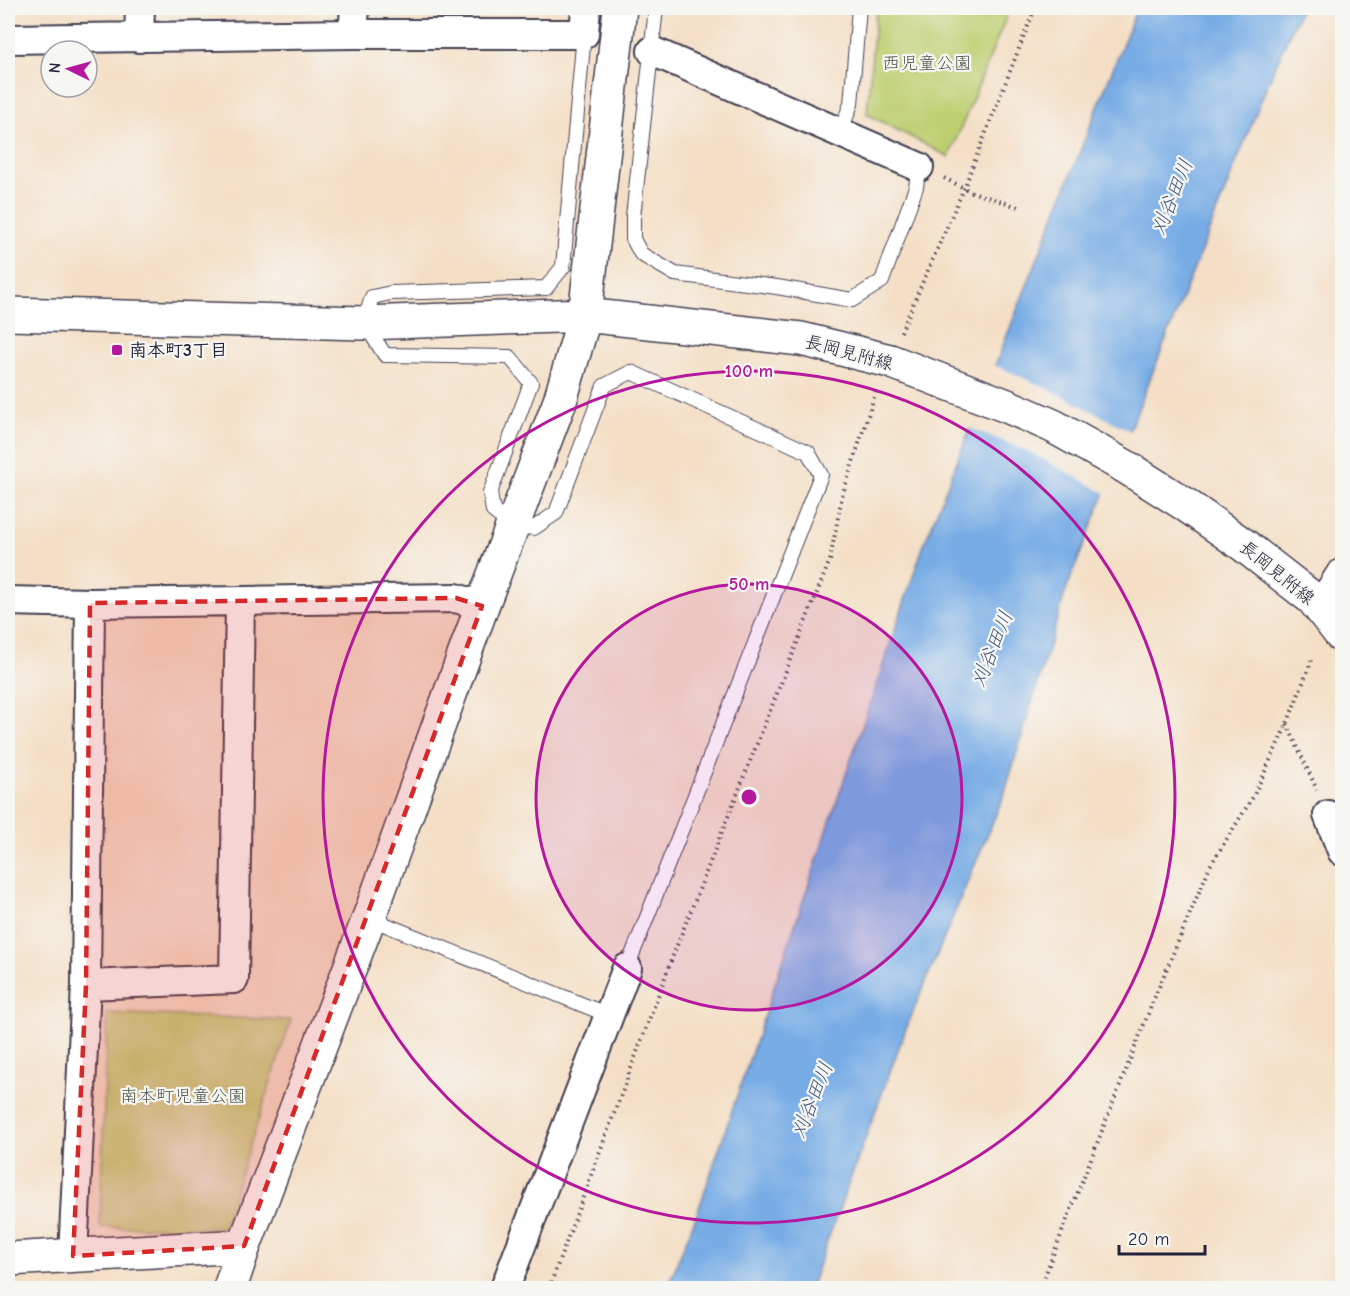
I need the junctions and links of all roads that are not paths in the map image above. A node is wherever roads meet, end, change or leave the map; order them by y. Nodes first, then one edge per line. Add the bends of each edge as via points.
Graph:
1 (140, 8) edge
2 (620, 8) edge
3 (656, 8) edge
4 (859, 8) edge
5 (354, 21) edge
6 (585, 21) edge
7 (139, 38) junction
8 (8, 39) edge
9 (652, 51) junction
10 (840, 133) junction
11 (919, 166) joint
12 (8, 314) edge
13 (585, 315) junction
14 (364, 323) junction
15 (512, 526) junction
16 (1342, 576) edge
17 (8, 600) edge
18 (240, 601) junction
19 (90, 603) junction
20 (1317, 604) junction
21 (482, 606) junction
22 (1342, 636) edge
23 (1328, 816) road end
24 (1342, 851) edge
25 (369, 918) junction
26 (627, 968) joint
27 (86, 985) junction
28 (608, 1015) junction
29 (244, 1246) junction
30 (73, 1256) junction
31 (8, 1259) edge
32 (230, 1288) edge
33 (505, 1288) edge

1 - 7 street
2 - 13 street
3 - 9 lane
4 - 10 lane via 851,104
5 - 6 street
5 - 7 street
6 - 14 lane via 563,267 546,288 391,293 372,297
7 - 8 street
9 - 10 street
9 - 11 lane via 633,239 641,254 675,274 852,300 882,281 916,187
10 - 11 street
12 - 14 street, 長岡見附線
13 - 14 street, 長岡見附線
13 - 15 street via 560,401
13 - 20 street, 長岡見附線 via 801,339 890,362 900,353 1053,426 1126,467 1245,546
14 - 15 lane via 385,355 510,357 531,383 490,493 493,511
15 - 21 street
15 - 26 lane via 534,528 556,513 604,386 631,372 808,452 821,475
16 - 20 street
17 - 19 street
18 - 19 street
18 - 21 street via 456,598
18 - 27 street via 234,979
19 - 27 street
20 - 22 street, 長岡見附線
21 - 25 street
23 - 24 street
25 - 28 lane
25 - 29 street
26 - 28 street
27 - 30 street
28 - 33 street
29 - 30 street
29 - 32 street
30 - 31 street

